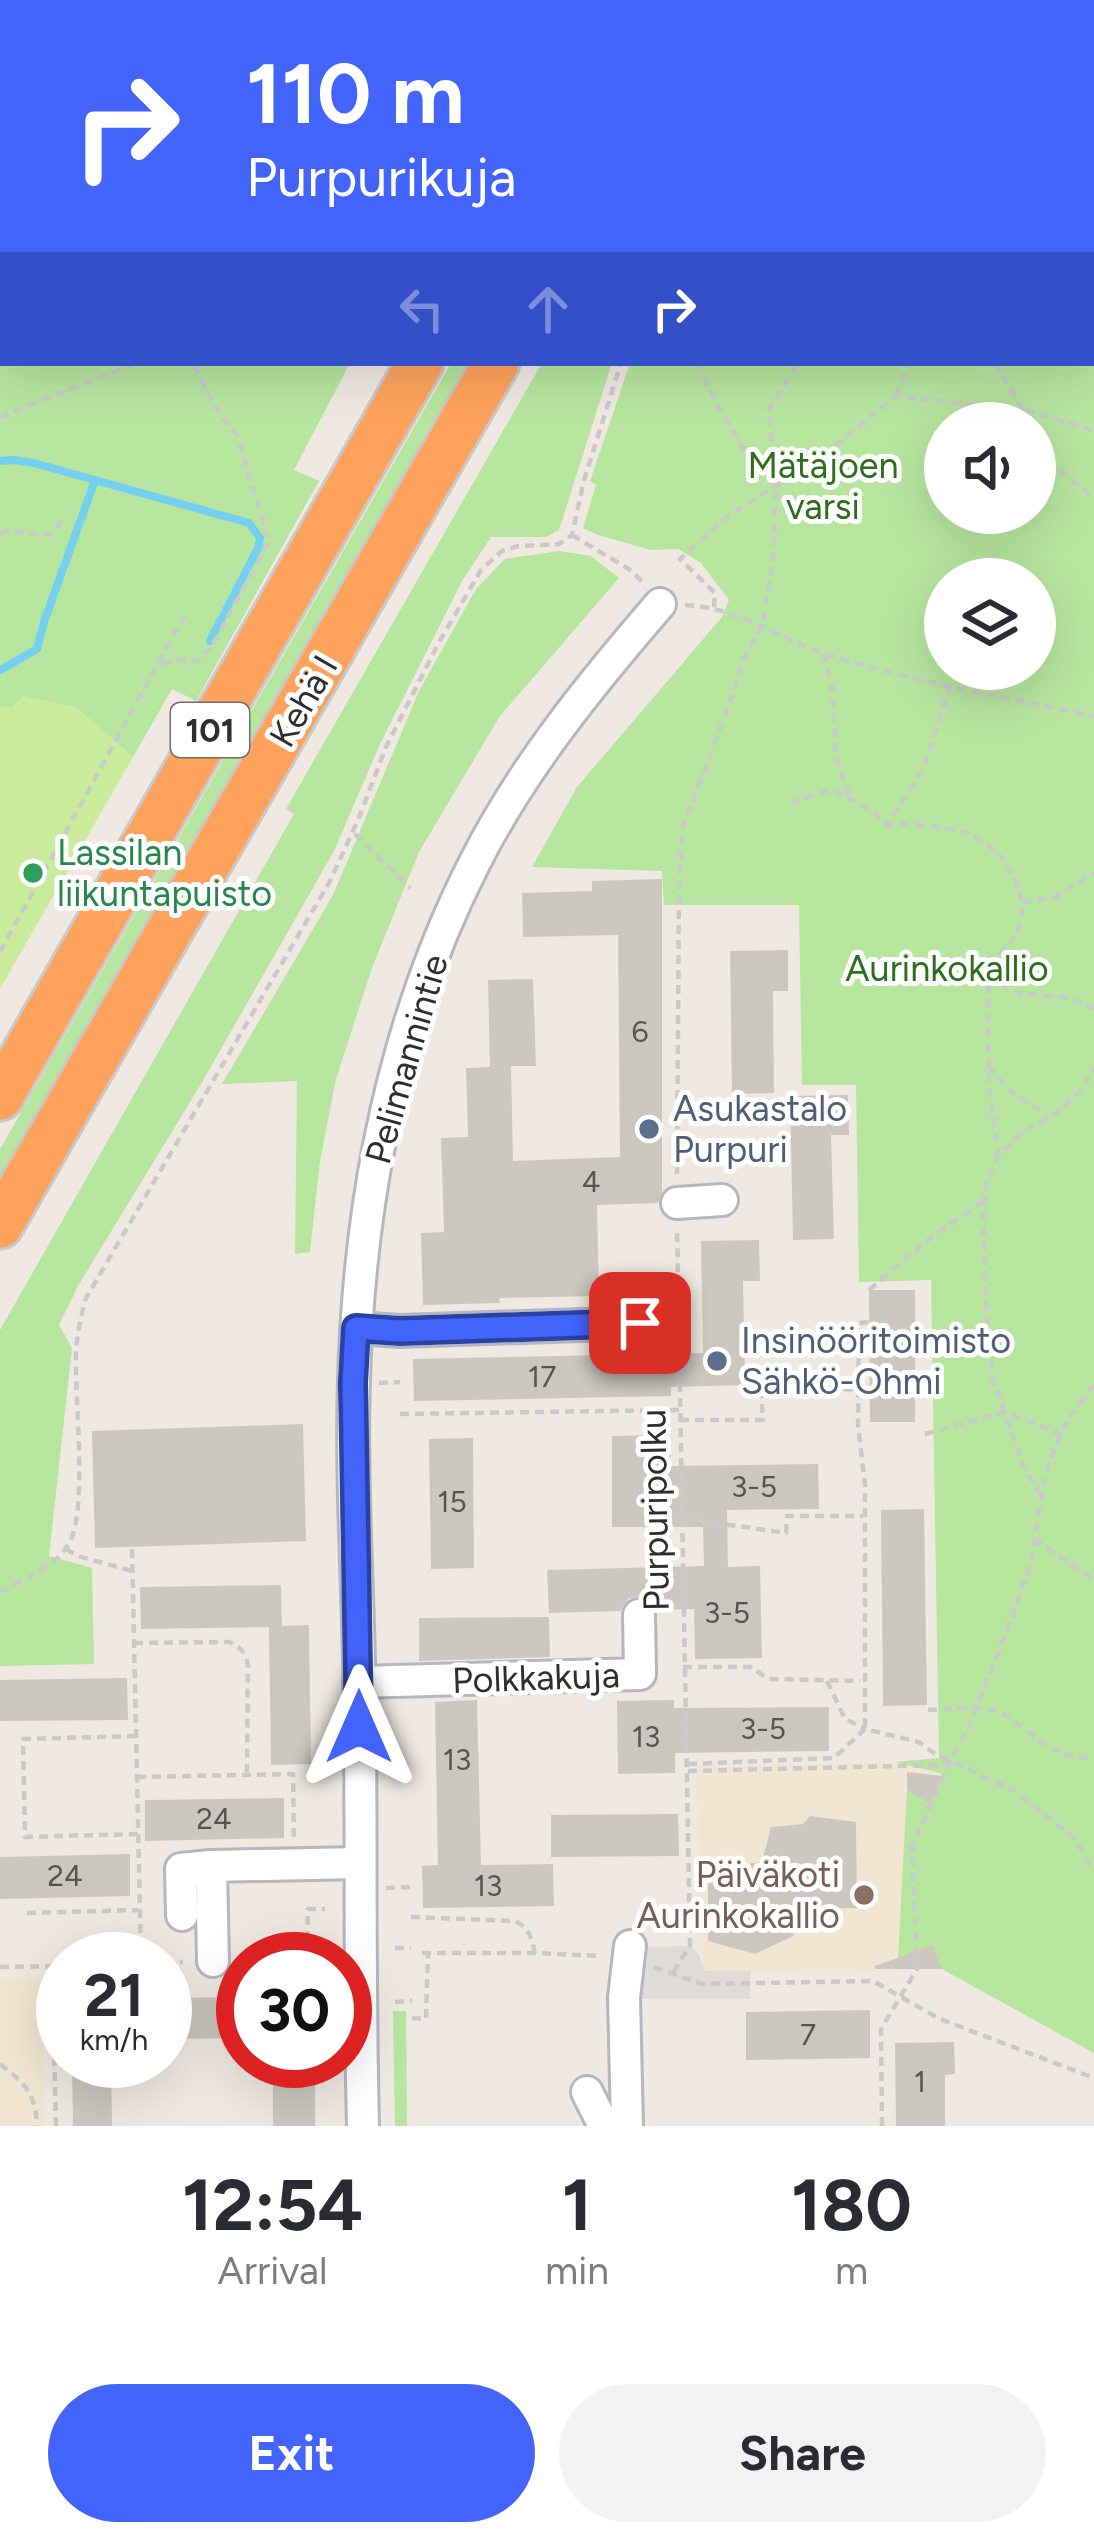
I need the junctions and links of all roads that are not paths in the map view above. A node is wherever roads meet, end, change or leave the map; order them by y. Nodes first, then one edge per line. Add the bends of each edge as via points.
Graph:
1 (418, 366) edge
2 (494, 366) edge
3 (660, 604) road end
4 (0, 1097) edge
5 (722, 1200) dead end
6 (677, 1203) road end
7 (0, 1225) edge
8 (640, 1323) dead end
9 (356, 1328) junction
10 (639, 1615) dead end
11 (359, 1682) junction
12 (359, 1863) junction
13 (211, 1867) junction
14 (182, 1915) dead end
15 (630, 1953) road end
16 (213, 1961) road end
17 (587, 2092) dead end
18 (363, 2126) edge
19 (604, 2126) edge
20 (627, 2126) edge

1 - 4 highway, Kehä I / 101
2 - 7 highway, Kehä I / 101
3 - 9 street, Pelimannintie via 522,782 436,948 379,1135
5 - 6 street
8 - 9 street
9 - 11 street, Pelimannintie
10 - 11 street, Polkkakuja via 640,1674
11 - 12 street, Pelimannintie
12 - 13 street
12 - 18 street, Pelimannintie
13 - 14 street via 182,1869
13 - 16 street
15 - 20 street
17 - 19 street

